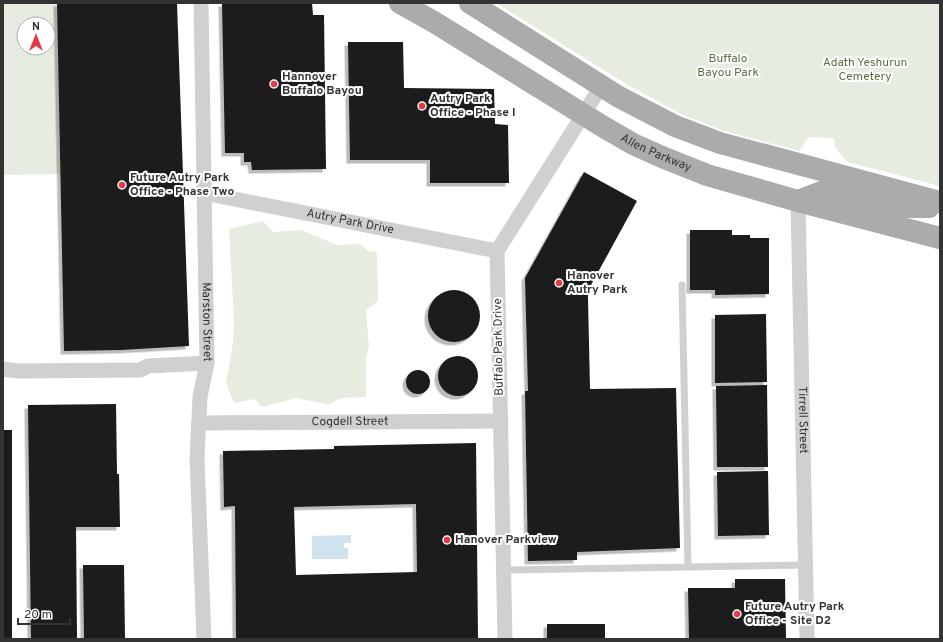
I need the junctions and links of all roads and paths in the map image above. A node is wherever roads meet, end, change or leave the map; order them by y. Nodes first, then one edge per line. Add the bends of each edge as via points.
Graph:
1 (200, 3) edge
2 (400, 3) edge
3 (470, 3) edge
4 (602, 85) junction
5 (583, 114) junction
6 (204, 193) junction
7 (798, 201) junction
8 (940, 202) edge
9 (940, 207) edge
10 (940, 238) edge
11 (497, 251) junction
12 (682, 285) dead end
13 (208, 363) junction
14 (3, 369) edge
15 (501, 420) junction
16 (199, 423) junction
17 (806, 565) junction
18 (688, 567) junction
19 (504, 570) junction
20 (204, 639) edge
21 (505, 639) edge
22 (807, 639) edge

1 - 6 street, Marston Street
2 - 5 main road, Allen Parkway
3 - 4 main road
4 - 5 street
4 - 8 main road via 675,126 720,143
5 - 7 main road, Allen Parkway via 633,144 694,170
5 - 11 street
6 - 11 street, Autry Park Drive
6 - 13 street, Marston Street
7 - 9 main road via 824,191 888,207
7 - 10 main road, Allen Parkway
7 - 17 street, Tirrell Street
11 - 15 street, Buffalo Park Drive
12 - 18 lane
13 - 14 street via 148,366 140,370
13 - 16 street, Marston Street via 200,397
15 - 16 street, Cogdell Street
15 - 19 street, Buffalo Park Drive
16 - 20 street, Marston Street via 197,458
17 - 18 lane
17 - 22 street, Tirrell Street
18 - 19 lane
19 - 21 street, Buffalo Park Drive

